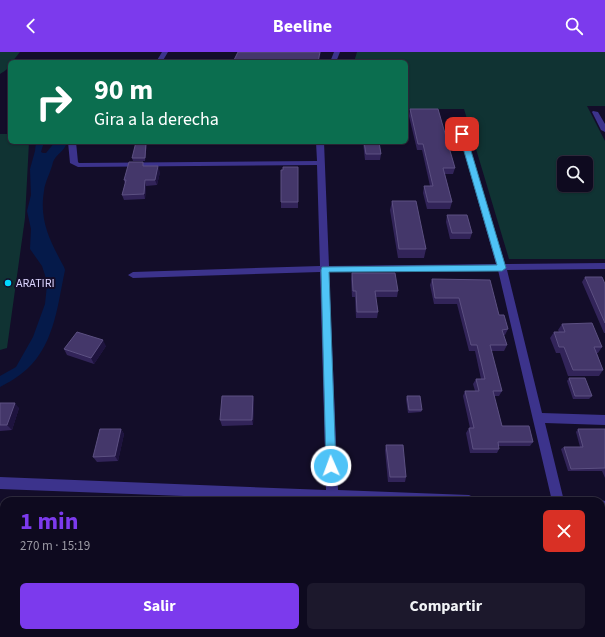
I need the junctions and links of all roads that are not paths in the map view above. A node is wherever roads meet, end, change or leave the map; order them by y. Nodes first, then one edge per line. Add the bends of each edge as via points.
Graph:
1 (595, 112) dead end
2 (458, 120) dead end
3 (605, 130) edge
4 (72, 144) edge
5 (320, 144) edge
6 (320, 163) junction
7 (605, 266) edge
8 (502, 268) junction
9 (325, 270) junction
10 (133, 275) dead end
11 (539, 418) junction
12 (605, 420) edge
13 (0, 483) edge
14 (332, 497) joint
15 (557, 497) edge

1 - 3 street
2 - 8 street
4 - 6 street via 74,163 78,165
5 - 6 street
6 - 9 street
7 - 8 street
8 - 9 street
8 - 11 street
9 - 10 street
9 - 14 street
11 - 12 street
11 - 15 street
13 - 14 street

